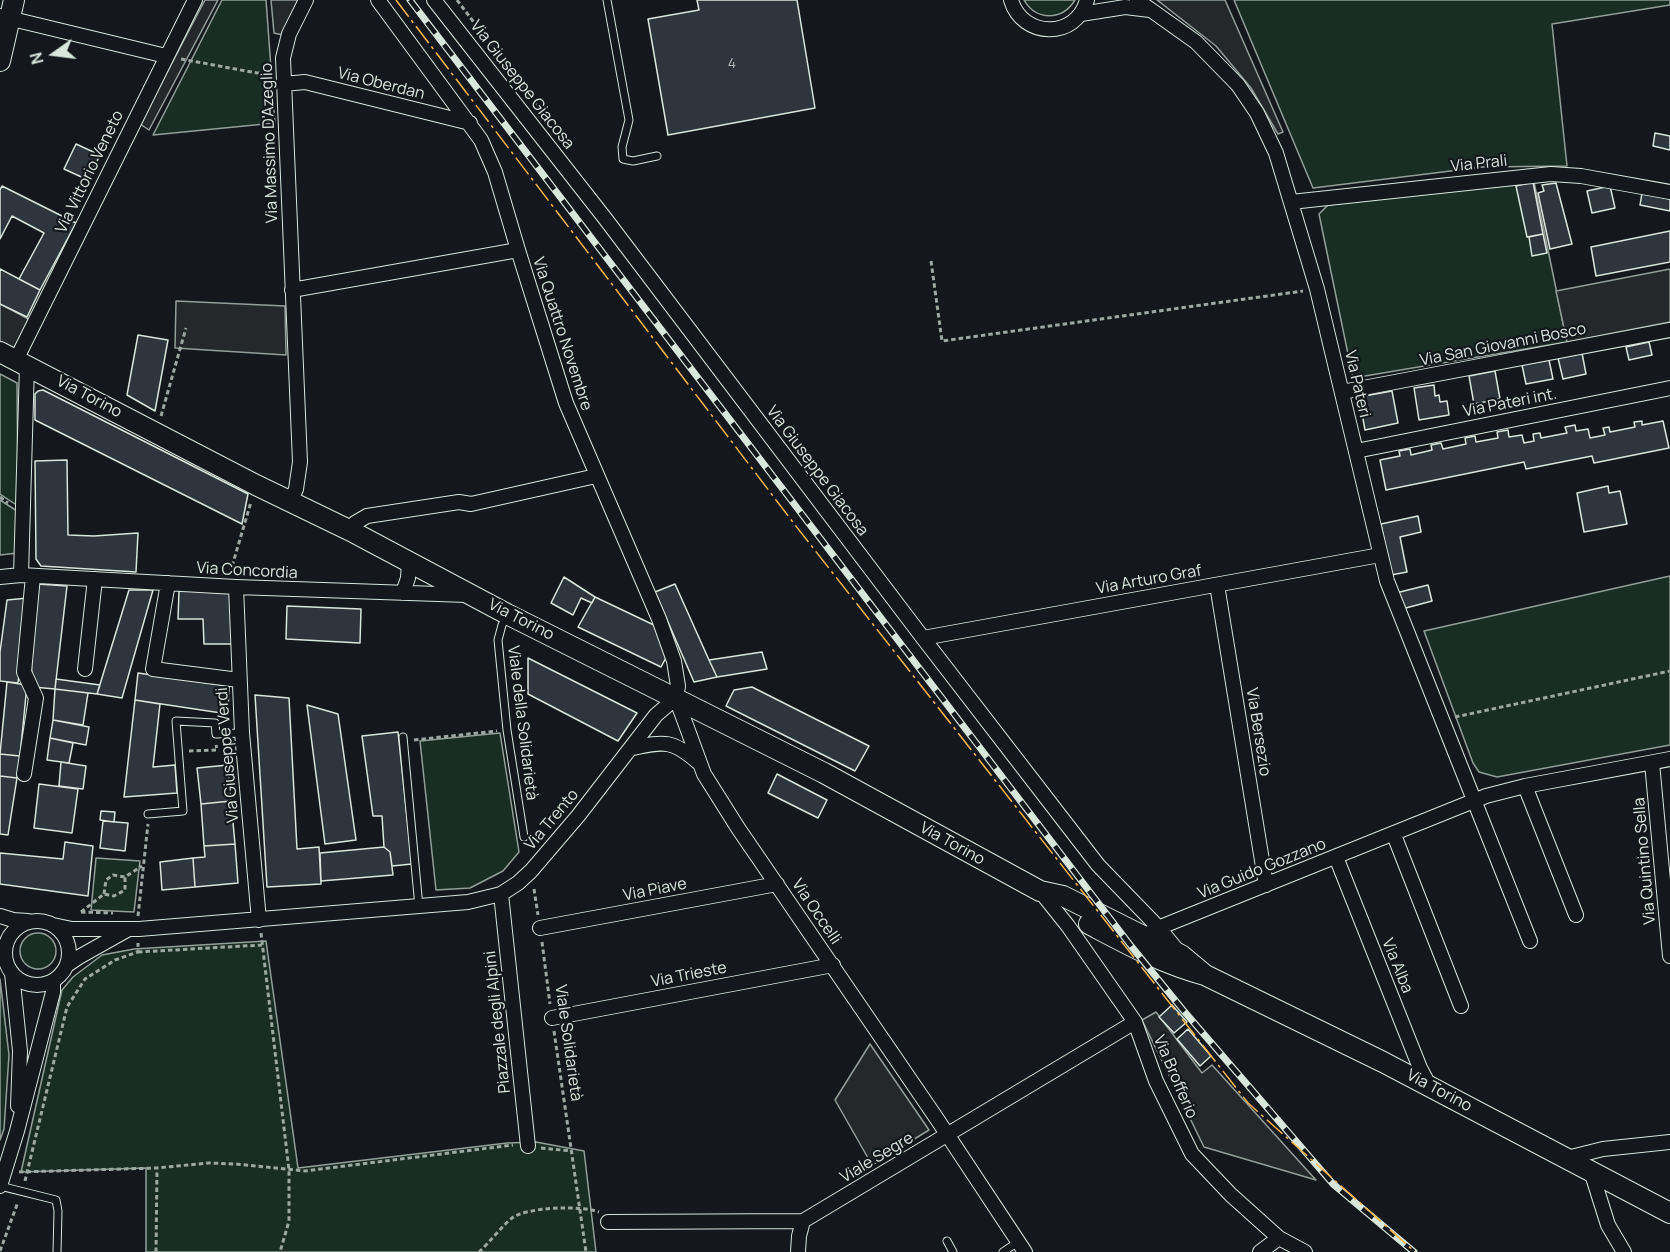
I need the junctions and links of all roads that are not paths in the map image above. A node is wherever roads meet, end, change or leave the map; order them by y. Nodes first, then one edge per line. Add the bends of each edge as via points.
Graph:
1 (195, 0) edge
2 (306, 0) edge
3 (378, 0) edge
4 (434, 0) edge
5 (607, 0) edge
6 (1011, 0) edge
7 (1087, 0) edge
8 (1137, 0) edge
9 (8, 11) edge
10 (1154, 11) junction
11 (1081, 14) junction
12 (166, 56) junction
13 (0, 61) edge
14 (283, 78) junction
15 (470, 123) junction
16 (657, 156) dead end
17 (1670, 192) edge
18 (1291, 202) junction
19 (518, 250) junction
20 (292, 290) junction
21 (1670, 330) edge
22 (14, 359) edge
23 (1670, 388) edge
24 (1342, 392) junction
25 (1356, 451) junction
26 (596, 476) junction
27 (291, 503) junction
28 (351, 531) junction
29 (1380, 555) junction
30 (409, 563) junction
31 (27, 575) junction
32 (0, 577) edge
33 (96, 579) junction
34 (168, 583) junction
35 (1217, 585) junction
36 (231, 587) junction
37 (403, 593) junction
38 (472, 595) junction
39 (507, 614) junction
40 (923, 638) junction
41 (84, 669) dead end
42 (239, 680) junction
43 (676, 698) junction
44 (242, 733) junction
45 (403, 739) road end
46 (633, 748) junction
47 (1670, 759) edge
48 (1652, 763) junction
49 (700, 764) junction
50 (24, 774) dead end
51 (1525, 786) junction
52 (1474, 800) junction
53 (148, 814) road end
54 (1394, 835) junction
55 (524, 837) dead end
56 (1335, 857) junction
57 (777, 884) junction
58 (1266, 885) junction
59 (1040, 891) junction
60 (501, 894) junction
61 (419, 907) junction
62 (1576, 915) dead end
63 (0, 916) edge
64 (259, 920) junction
65 (1068, 920) junction
66 (30, 921) junction
67 (53, 925) junction
68 (540, 928) road end
69 (133, 930) junction
70 (1151, 931) junction
71 (1530, 941) dead end
72 (3, 956) edge
73 (1670, 956) edge
74 (67, 965) junction
75 (832, 965) junction
76 (12, 973) junction
77 (1205, 975) junction
78 (53, 981) junction
79 (1461, 1006) dead end
80 (552, 1018) road end
81 (1135, 1022) junction
82 (1430, 1087) junction
83 (17, 1131) junction
84 (948, 1135) junction
85 (1670, 1142) edge
86 (528, 1146) dead end
87 (1567, 1158) junction
88 (1591, 1171) junction
89 (0, 1186) edge
90 (1670, 1213) edge
91 (609, 1216) road end
92 (803, 1221) junction
93 (1279, 1238) junction
94 (946, 1241) dead end
95 (1022, 1247) edge
96 (57, 1252) edge
97 (798, 1252) edge
98 (953, 1252) edge
99 (1003, 1252) edge
100 (1260, 1252) edge
101 (1305, 1252) edge
102 (1624, 1252) edge

1 - 12 street, Via Vittorio Veneto
2 - 14 street, Via Massimo D'Azeglio via 289,34
3 - 15 street, Via Quattro Novembre
4 - 40 street, Via Giuseppe Giacosa
5 - 16 lane via 629,120 623,159
6 - 11 street via 1022,19 1038,29 1057,30
7 - 11 street
8 - 10 street, Via Pateri
9 - 12 street
9 - 13 main road
10 - 11 street via 1125,8
10 - 18 street, Via Pateri via 1196,42 1238,85 1276,153
12 - 22 street, Via Vittorio Veneto
14 - 15 street, Via Oberdan
14 - 20 street, Via Massimo D'Azeglio
15 - 19 street, Via Quattro Novembre via 495,172
17 - 18 street, Via Prali via 1551,174
18 - 24 street, Via Pateri
19 - 20 street
19 - 26 street, Via Quattro Novembre via 566,403
20 - 27 street, Via Massimo D'Azeglio via 300,462
21 - 24 street, Via San Giovanni Bosco
22 - 27 main road, Via Torino
22 - 31 street
23 - 25 street, Via Pateri int.
24 - 25 street, Via Pateri
25 - 29 street, Via Pateri
26 - 28 street via 471,504 459,502 367,516 355,523
26 - 43 street, Via Quattro Novembre via 659,619 674,661
27 - 28 main road, Via Torino
28 - 30 main road, Via Torino
29 - 35 street, Via Arturo Graf
29 - 52 street, Via Pateri
30 - 37 street
30 - 38 main road, Via Torino
31 - 32 street, Via Concordia
31 - 33 street, Via Concordia
31 - 50 street via 24,672 36,698
33 - 34 street, Via Concordia
33 - 41 street
34 - 36 street, Via Concordia
34 - 42 street via 153,669
35 - 40 street, Via Arturo Graf
35 - 58 street, Via Bersezio
36 - 37 street, Via Concordia
36 - 42 street, Via Giuseppe Verdi
37 - 38 street, Via Concordia
38 - 39 main road, Via Torino
39 - 43 main road, Via Torino
39 - 55 lane, Viale della Solidarietà via 498,640
40 - 70 street, Via Giuseppe Giacosa
42 - 44 street, Via Giuseppe Verdi
43 - 46 street, Via Trento via 656,715
43 - 49 street, Via Occelli
43 - 59 main road, Via Torino via 824,773
44 - 53 lane via 216,734 215,723 176,721 183,811
44 - 64 street, Via Giuseppe Verdi
45 - 61 lane
46 - 49 street via 658,742 676,745
46 - 60 street, Via Trento via 531,871
47 - 48 street, Via Guido Gozzano
48 - 51 street, Via Guido Gozzano
48 - 73 street, Via Quintino Sella
49 - 57 street, Via Occelli
51 - 52 street, Via Guido Gozzano
51 - 62 street
52 - 54 street, Via Guido Gozzano
52 - 71 street
54 - 56 street, Via Guido Gozzano
54 - 79 street
56 - 58 street, Via Guido Gozzano
56 - 82 street, Via Alba
57 - 68 street, Via Piave
57 - 75 street, Via Occelli
58 - 70 street, Via Guido Gozzano
59 - 65 main road, Via Torino
59 - 70 main road, Via Torino via 1064,896
60 - 61 street, Via Trento
60 - 86 street, Piazzale degli Alpini
61 - 64 street, Via Trento
63 - 66 street
64 - 69 street, Via Trento
65 - 77 main road, Via Torino via 1150,957
65 - 81 street, Via Brofferio
66 - 67 street
66 - 72 street via 12,932
67 - 69 street, Via Trento
67 - 74 street via 69,947
69 - 74 street, Via Trento
70 - 77 main road, Via Torino
72 - 76 street
74 - 78 street
75 - 80 street, Via Trieste
75 - 84 street, Via Occelli
76 - 78 street via 35,985
76 - 83 street via 20,1051
77 - 82 main road, Via Torino
78 - 83 street
81 - 84 street, Viale Segre
81 - 93 street, Via Brofferio via 1156,1081 1192,1154
82 - 87 main road, Via Torino
83 - 89 street
84 - 92 street, Viale Segre
84 - 95 street, Via Occelli
85 - 87 street via 1603,1149
87 - 88 main road, Via Torino
88 - 90 main road, Via Torino
88 - 102 street via 1608,1225
89 - 96 lane via 56,1200
91 - 92 street
92 - 97 street
93 - 100 street
93 - 101 street, Via Brofferio
94 - 98 lane
95 - 99 lane

